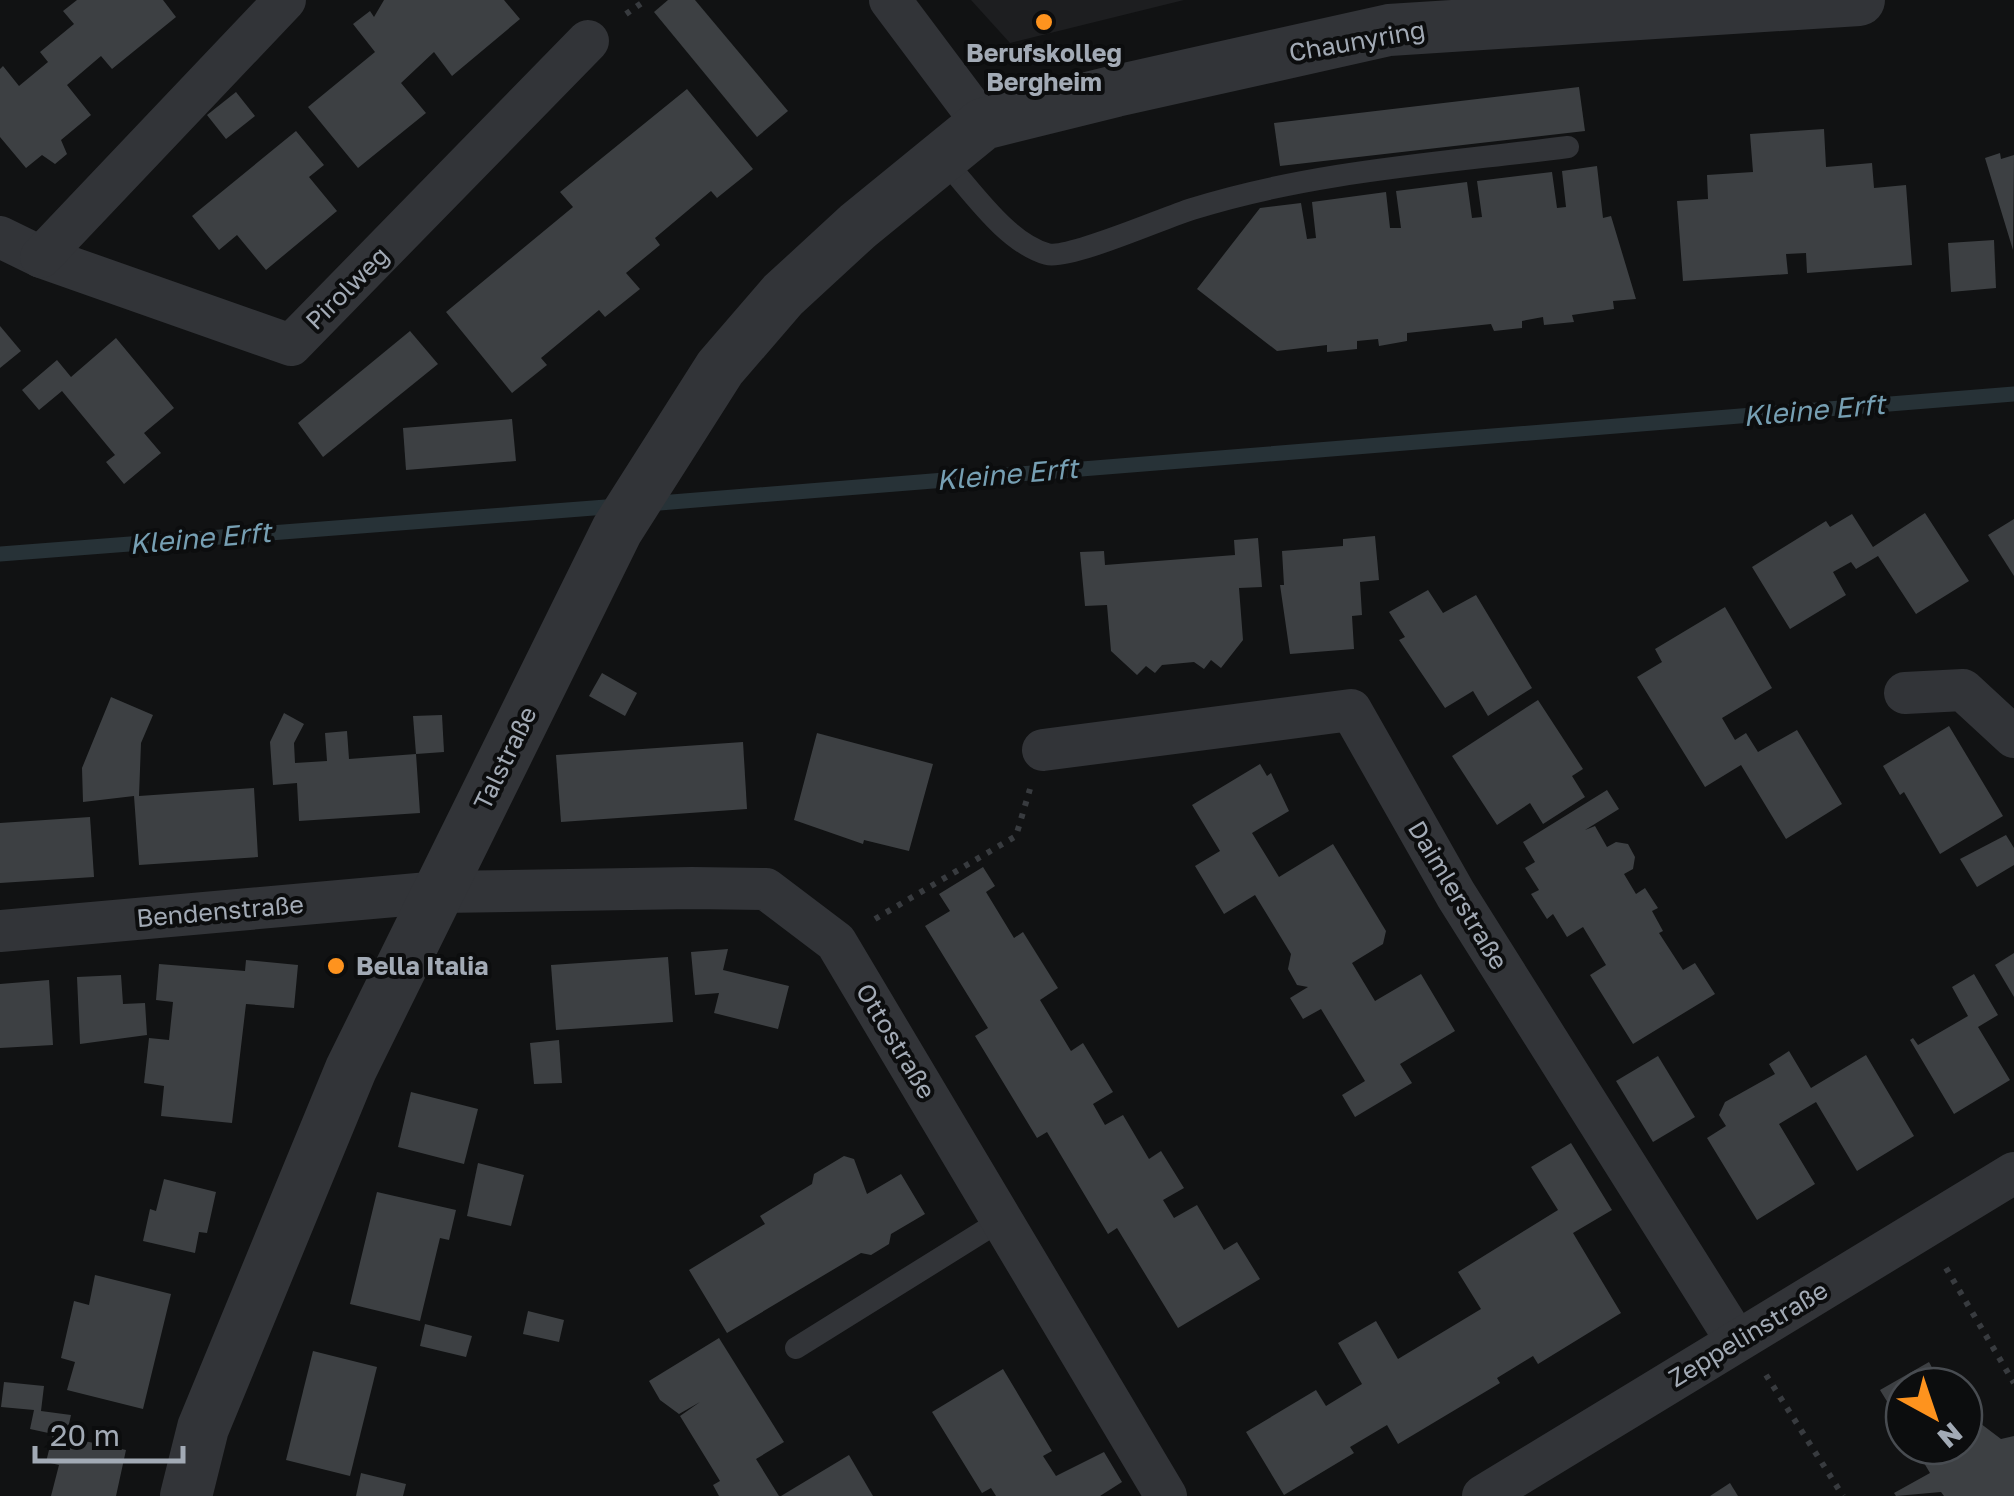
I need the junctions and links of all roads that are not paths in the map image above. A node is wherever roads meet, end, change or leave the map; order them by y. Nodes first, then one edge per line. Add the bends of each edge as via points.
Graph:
1 (285, 0) edge
2 (890, 0) edge
3 (1859, 0) edge
4 (1390, 15) edge
5 (588, 41) dead end
6 (983, 124) junction
7 (1568, 147) dead end
8 (942, 158) junction
9 (0, 238) edge
10 (41, 257) junction
11 (1905, 692) dead end
12 (2014, 737) edge
13 (1043, 750) road end
14 (440, 892) junction
15 (0, 932) edge
16 (2014, 1174) edge
17 (1003, 1220) junction
18 (1736, 1340) junction
19 (796, 1348) dead end
20 (186, 1496) edge
21 (1166, 1496) edge
22 (1483, 1496) edge

1 - 10 street
2 - 6 street
3 - 4 street, Chaunyring
4 - 6 street, Chaunyring
5 - 10 street, Pirolweg via 291,345
6 - 8 street, Talstraße
7 - 8 lane via 1260,188 1129,228 1074,253 1051,255 1023,244
8 - 14 street, Talstraße via 783,294 720,368 617,530
9 - 10 street, Pirolweg
11 - 12 street via 1963,690
13 - 18 street, Daimlerstraße via 1351,710 1456,895
14 - 15 street, Bendenstraße
14 - 17 street, Ottostraße via 766,889 836,942
14 - 20 street, Talstraße via 296,1196 204,1428
16 - 18 street, Zeppelinstraße
17 - 19 lane
17 - 21 street, Ottostraße
18 - 22 street, Zeppelinstraße

